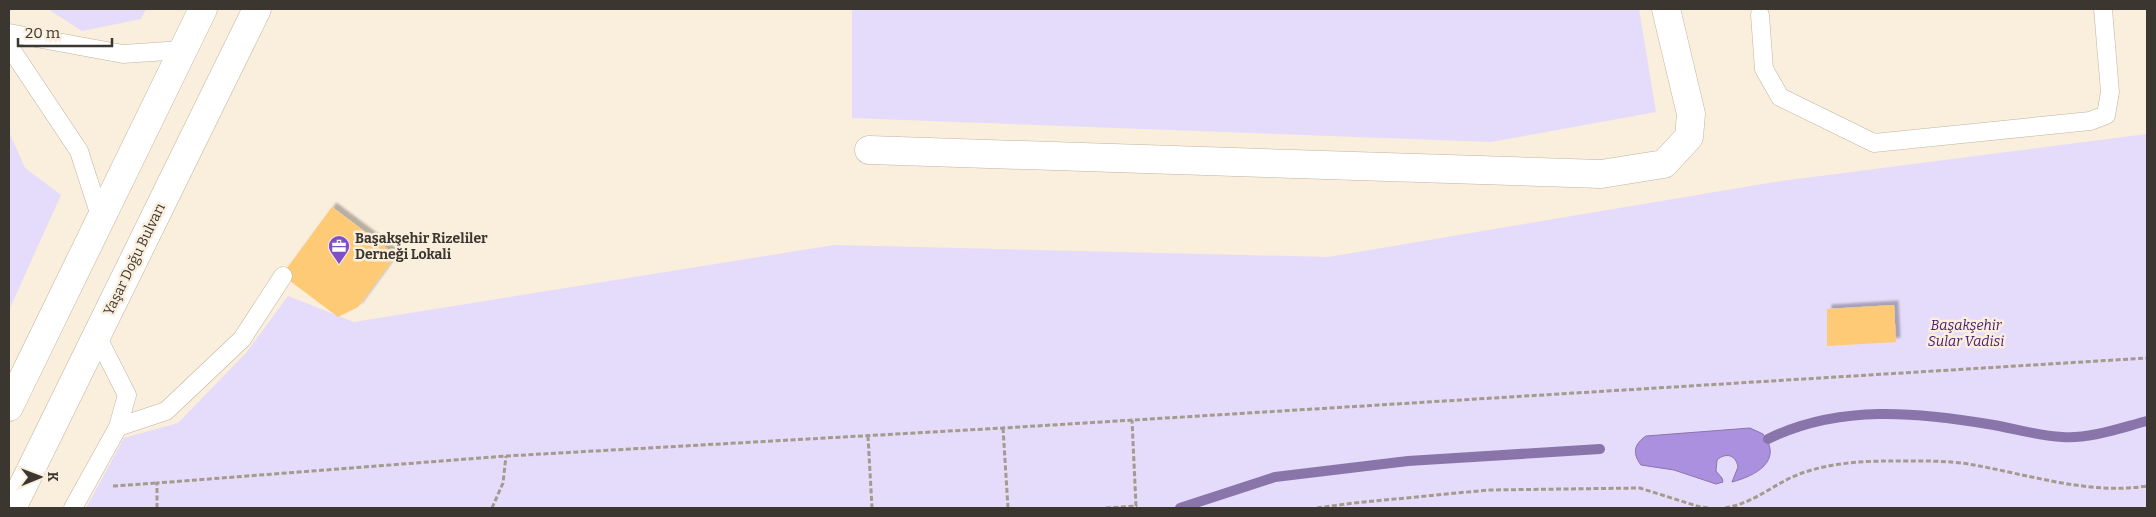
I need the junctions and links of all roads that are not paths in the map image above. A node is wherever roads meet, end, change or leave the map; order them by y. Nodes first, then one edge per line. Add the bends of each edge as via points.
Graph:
1 (203, 9) edge
2 (257, 9) edge
3 (1666, 9) edge
4 (2104, 9) edge
5 (1760, 15) dead end
6 (9, 33) edge
7 (9, 46) edge
8 (182, 50) junction
9 (868, 150) dead end
10 (101, 219) junction
11 (283, 276) dead end
12 (97, 336) junction
13 (9, 407) edge
14 (118, 427) junction
15 (12, 508) edge
16 (73, 508) edge

1 - 8 main road
2 - 12 main road, Yaşar Doğu Bulvarı
3 - 9 main road via 1691,114 1689,138 1664,164 1601,174
4 - 5 lane via 2110,92 2106,115 2090,121 1874,143 1780,97 1764,70
6 - 8 lane via 123,54
7 - 10 lane via 79,151
8 - 10 main road
10 - 13 main road
11 - 14 lane via 242,339 166,411
12 - 14 lane via 127,395
12 - 15 main road, Yaşar Doğu Bulvarı
14 - 16 lane

